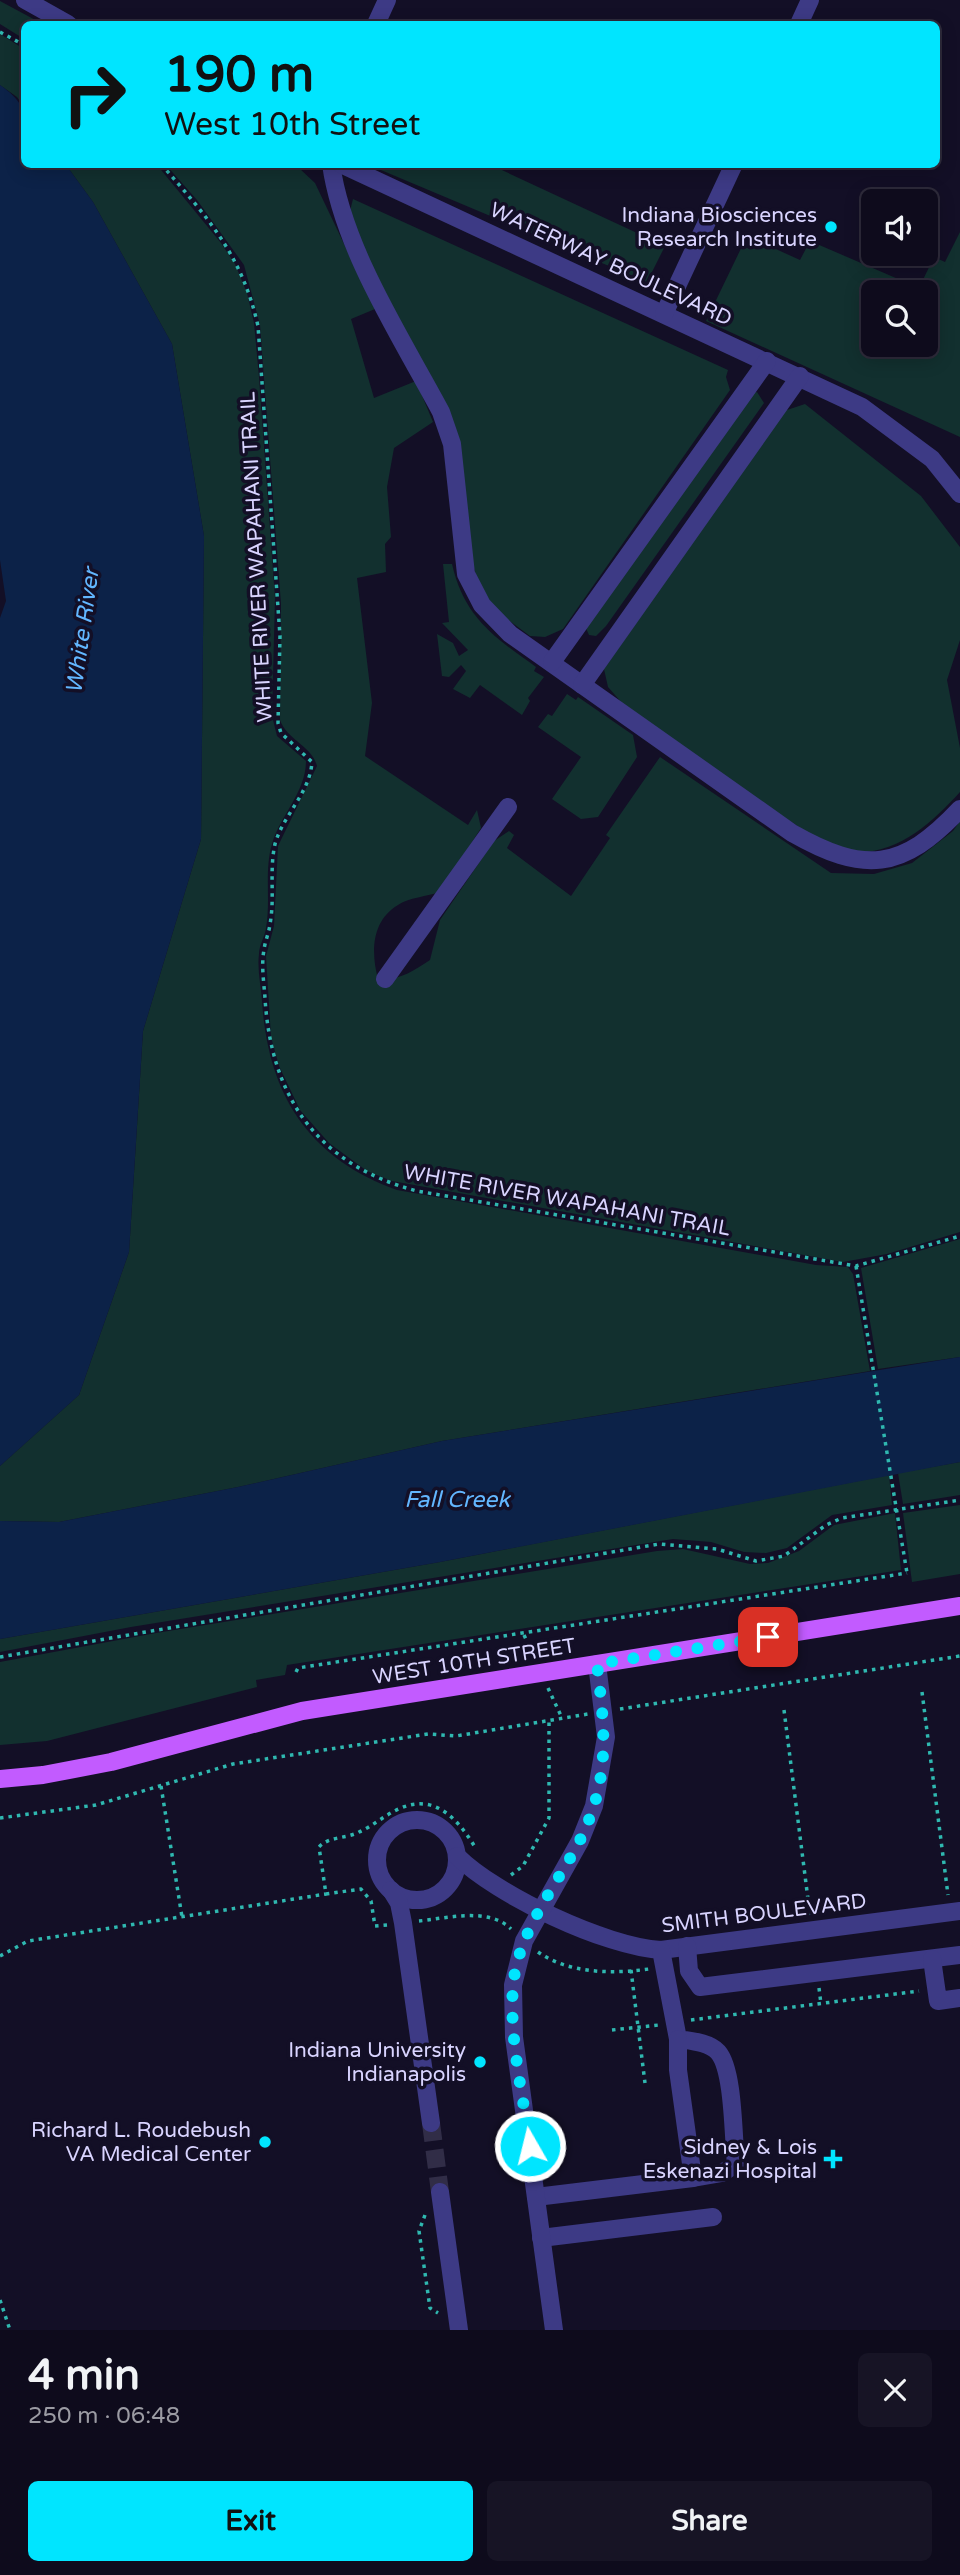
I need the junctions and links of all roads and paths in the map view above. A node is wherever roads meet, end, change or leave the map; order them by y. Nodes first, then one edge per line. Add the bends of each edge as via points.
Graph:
1 (25, 0) edge
2 (387, 0) edge
3 (810, 0) edge
4 (63, 21) edge
5 (377, 21) edge
6 (800, 21) edge
7 (0, 32) edge
8 (21, 43) edge
9 (165, 168) edge
10 (332, 168) edge
11 (350, 168) edge
12 (732, 168) edge
13 (664, 314) junction
14 (767, 361) junction
15 (800, 376) junction
16 (960, 494) edge
17 (552, 662) junction
18 (582, 685) junction
19 (508, 807) dead end
20 (960, 809) edge
21 (385, 979) dead end
22 (960, 1236) edge
23 (856, 1266) junction
24 (960, 1500) edge
25 (960, 1606) edge
26 (960, 1656) edge
27 (0, 1657) edge
28 (597, 1664) junction
29 (296, 1672) dead end
30 (922, 1692) dead end
31 (641, 1706) dead end
32 (783, 1710) dead end
33 (562, 1718) dead end
34 (0, 1779) edge
35 (161, 1786) junction
36 (0, 1818) edge
37 (457, 1856) junction
38 (391, 1890) junction
39 (326, 1894) dead end
40 (540, 1910) junction
41 (955, 1911) edge
42 (182, 1917) junction
43 (812, 1929) junction
44 (687, 1946) junction
45 (661, 1950) junction
46 (960, 1955) edge
47 (0, 1956) edge
48 (932, 1959) junction
49 (631, 1970) dead end
50 (818, 1975) junction
51 (936, 1989) junction
52 (960, 1998) edge
53 (821, 2004) junction
54 (638, 2027) junction
55 (612, 2030) dead end
56 (676, 2031) junction
57 (645, 2083) dead end
58 (430, 2123) tunnel mouth
59 (693, 2178) junction
60 (440, 2192) tunnel mouth
61 (536, 2197) junction
62 (425, 2214) dead end
63 (713, 2217) dead end
64 (541, 2238) junction
65 (0, 2300) edge
66 (442, 2315) dead end
67 (10, 2330) edge
68 (459, 2330) edge
69 (554, 2330) edge

1 - 4 street
2 - 5 street
3 - 6 street
7 - 8 path
9 - 23 path, WHITE RIVER WAPAHANI TRAIL via 236,259 250,290 258,326 280,636 278,723 281,733 312,762 306,785 276,841 271,923 263,951 270,1048 298,1113 338,1156 363,1173 405,1188
10 - 17 street via 338,207 354,246 441,412 452,444 466,574 482,605 510,634
11 - 13 street, WATERWAY BOULEVARD
12 - 13 street
13 - 14 street, WATERWAY BOULEVARD
14 - 15 street, WATERWAY BOULEVARD
14 - 17 street
15 - 16 street, WATERWAY BOULEVARD via 862,407 932,458
15 - 18 street
17 - 18 street
18 - 20 street via 792,833 837,856 876,861 913,851
19 - 21 street
22 - 23 path, WHITE RIVER WAPAHANI TRAIL
23 - 29 path, bridge via 907,1573 298,1668
24 - 27 path via 842,1518 784,1556 756,1561 717,1549 659,1544
25 - 28 main road, WEST 10TH STREET
26 - 31 path
28 - 34 main road, WEST 10TH STREET via 302,1711 111,1762
28 - 40 street via 606,1737 601,1780 580,1840
30 - 41 path
32 - 43 path
33 - 35 path via 233,1765
35 - 36 path via 71,1810
35 - 42 path
37 - 38 street via 448,1892 414,1899
37 - 38 street via 445,1831 434,1823 407,1821 394,1826 378,1849 377,1862
37 - 40 street, SMITH BOULEVARD via 472,1871
38 - 58 street via 403,1923
39 - 42 path
40 - 45 street, SMITH BOULEVARD via 623,1945
40 - 61 street via 524,1941 513,1986 514,2037
41 - 43 street, SMITH BOULEVARD
42 - 47 path via 28,1941
43 - 44 street, SMITH BOULEVARD
44 - 45 street, SMITH BOULEVARD
44 - 50 street via 689,1971 700,1987
45 - 56 street
46 - 48 street
48 - 50 street
48 - 51 street
49 - 54 path
50 - 53 path
51 - 52 street via 937,2001
51 - 53 path
53 - 56 path
54 - 55 path
54 - 56 path
54 - 57 path
56 - 59 street
56 - 59 street via 717,2051 726,2066 736,2164 722,2173
59 - 61 street
60 - 68 street
61 - 64 street
62 - 66 path via 419,2231 430,2308
63 - 64 street
64 - 69 street
65 - 67 path

